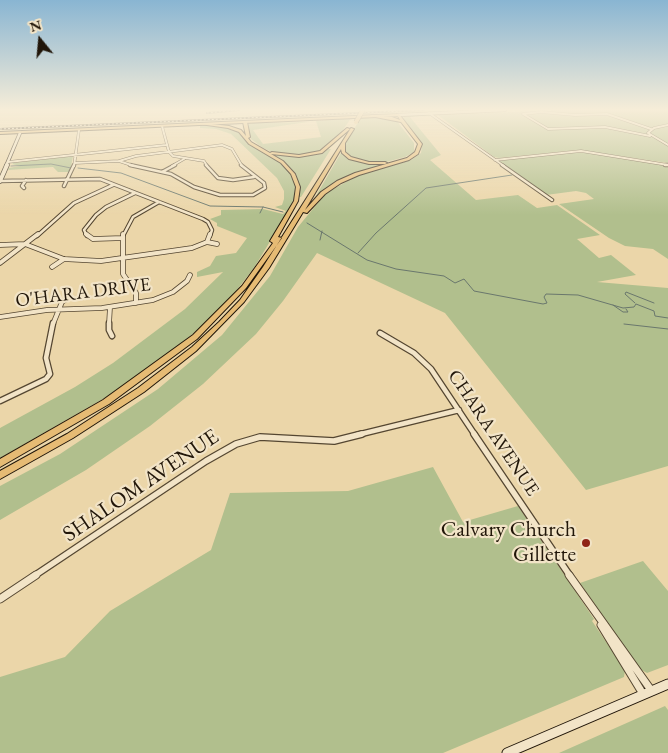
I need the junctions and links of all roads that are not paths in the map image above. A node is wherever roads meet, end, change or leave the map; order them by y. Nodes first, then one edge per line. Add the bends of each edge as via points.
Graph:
1 (15, 145) edge
2 (78, 145) edge
3 (165, 145) edge
4 (166, 145) edge
5 (211, 145) edge
6 (214, 145) edge
7 (252, 145) edge
8 (257, 145) edge
9 (329, 145) edge
10 (339, 145) edge
11 (340, 145) edge
12 (344, 145) edge
13 (416, 145) edge
14 (420, 145) edge
15 (474, 145) edge
16 (169, 152) junction
17 (76, 155) junction
18 (184, 159) junction
19 (495, 160) junction
20 (119, 161) junction
21 (8, 162) junction
22 (74, 163) junction
23 (668, 165) edge
24 (162, 172) junction
25 (255, 177) junction
26 (25, 179) junction
27 (67, 179) junction
28 (0, 180) edge
29 (114, 184) junction
30 (64, 186) dead end
31 (24, 188) dead end
32 (136, 193) junction
33 (258, 193) junction
34 (264, 196) dead end
35 (552, 200) dead end
36 (67, 202) dead end
37 (159, 202) junction
38 (74, 203) junction
39 (44, 220) dead end
40 (52, 221) junction
41 (290, 228) junction
42 (123, 238) junction
43 (208, 240) junction
44 (25, 244) junction
45 (217, 244) dead end
46 (0, 245) edge
47 (123, 258) junction
48 (64, 259) junction
49 (0, 263) edge
50 (52, 267) dead end
51 (254, 273) junction
52 (190, 275) dead end
53 (69, 297) dead end
54 (136, 303) junction
55 (110, 307) junction
56 (58, 309) junction
57 (0, 318) edge
58 (380, 332) dead end
59 (112, 336) dead end
60 (0, 401) edge
61 (459, 410) junction
62 (0, 463) edge
63 (0, 475) edge
64 (0, 599) edge
65 (668, 684) edge
66 (647, 692) junction
67 (507, 753) edge

1 - 21 main road
2 - 17 street
3 - 17 street
4 - 16 street
5 - 16 street
6 - 25 street via 232,149 239,162
7 - 51 highway via 288,167 298,187 296,200
8 - 9 highway via 274,154 290,156 321,152
10 - 51 highway
11 - 41 highway
12 - 13 highway via 345,155 369,163 406,158 416,150
14 - 41 highway via 417,153 408,159 357,174 331,187
15 - 19 street
16 - 18 street
16 - 20 street
17 - 21 street
17 - 22 street
18 - 24 street
18 - 25 street via 200,159 218,178
19 - 23 street via 581,152
19 - 35 street
20 - 22 street
20 - 24 street
21 - 28 main road
22 - 27 street
24 - 33 street via 211,194 236,196
25 - 33 street via 265,185
26 - 27 street
26 - 28 street
26 - 31 street
27 - 29 street via 100,179
27 - 30 street
29 - 32 street
29 - 38 street
32 - 37 street
32 - 42 street via 96,215 84,230 93,239
33 - 34 street
36 - 38 street
37 - 42 street via 133,217 126,225
37 - 43 street via 208,222 212,230
38 - 40 street
39 - 40 street
40 - 44 street
41 - 63 highway via 242,301 194,349 141,390 70,436
42 - 47 street
43 - 45 street
43 - 47 street via 192,248
44 - 46 street
44 - 48 street
44 - 49 street
47 - 48 street via 86,262
47 - 54 street via 123,274 136,293
48 - 50 street
51 - 62 highway via 221,312 159,365 106,402
52 - 54 street, O'HARA DRIVE via 173,292
53 - 56 street
54 - 55 street, O'HARA DRIVE
55 - 56 street, O'HARA DRIVE
55 - 59 street via 109,330
56 - 57 street, O'HARA DRIVE
56 - 60 street via 46,358 50,374
58 - 61 street, CHARA AVENUE via 426,362
61 - 64 street, SHALOM AVENUE via 334,441 266,437 236,444
61 - 66 street, CHARA AVENUE via 597,617 615,650
65 - 66 main road
66 - 67 main road

